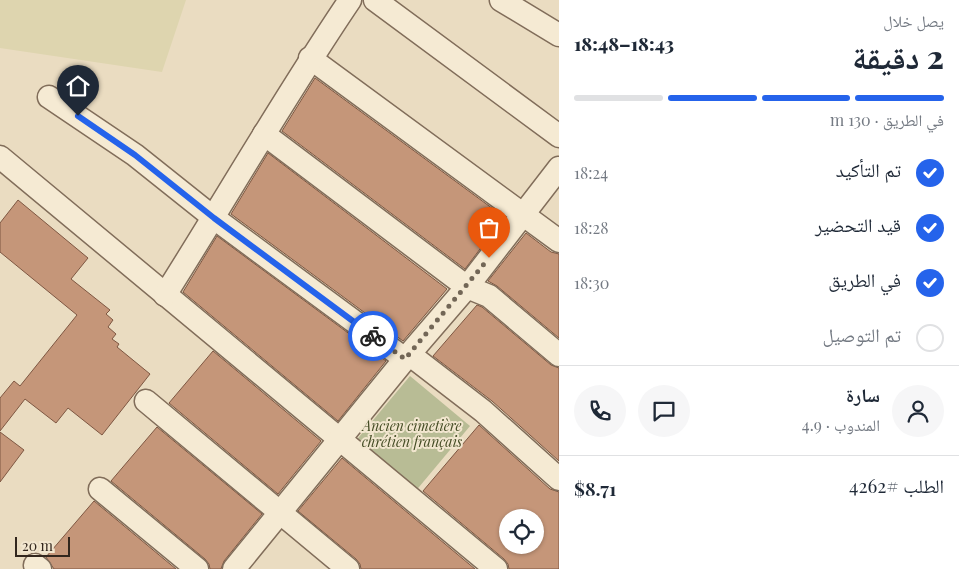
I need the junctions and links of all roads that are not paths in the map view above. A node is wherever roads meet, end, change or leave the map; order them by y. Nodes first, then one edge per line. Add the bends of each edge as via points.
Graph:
1 (350, 0) edge
2 (375, 0) edge
3 (501, 0) edge
4 (559, 35) edge
5 (310, 58) junction
6 (49, 97) dead end
7 (264, 134) junction
8 (559, 136) edge
9 (0, 157) edge
10 (559, 168) edge
11 (523, 216) junction
12 (214, 218) junction
13 (559, 241) edge
14 (467, 287) junction
15 (165, 295) junction
16 (559, 355) edge
17 (407, 357) junction
18 (146, 401) dead end
19 (341, 440) junction
20 (559, 479) edge
21 (100, 489) dead end
22 (281, 512) junction
23 (196, 569) edge
24 (234, 569) edge
25 (348, 569) edge
26 (496, 569) edge

1 - 5 street
2 - 8 street
3 - 4 street
5 - 7 street
5 - 11 street
6 - 12 street via 135,155
7 - 12 street
7 - 14 street
9 - 15 street
10 - 11 street
11 - 13 street
11 - 14 street
12 - 15 street
12 - 17 street
14 - 16 street via 489,296
14 - 17 street
15 - 19 street
17 - 19 street
17 - 20 street via 484,411
18 - 22 street
19 - 22 street
19 - 26 street
21 - 23 street
22 - 24 street
22 - 25 street

